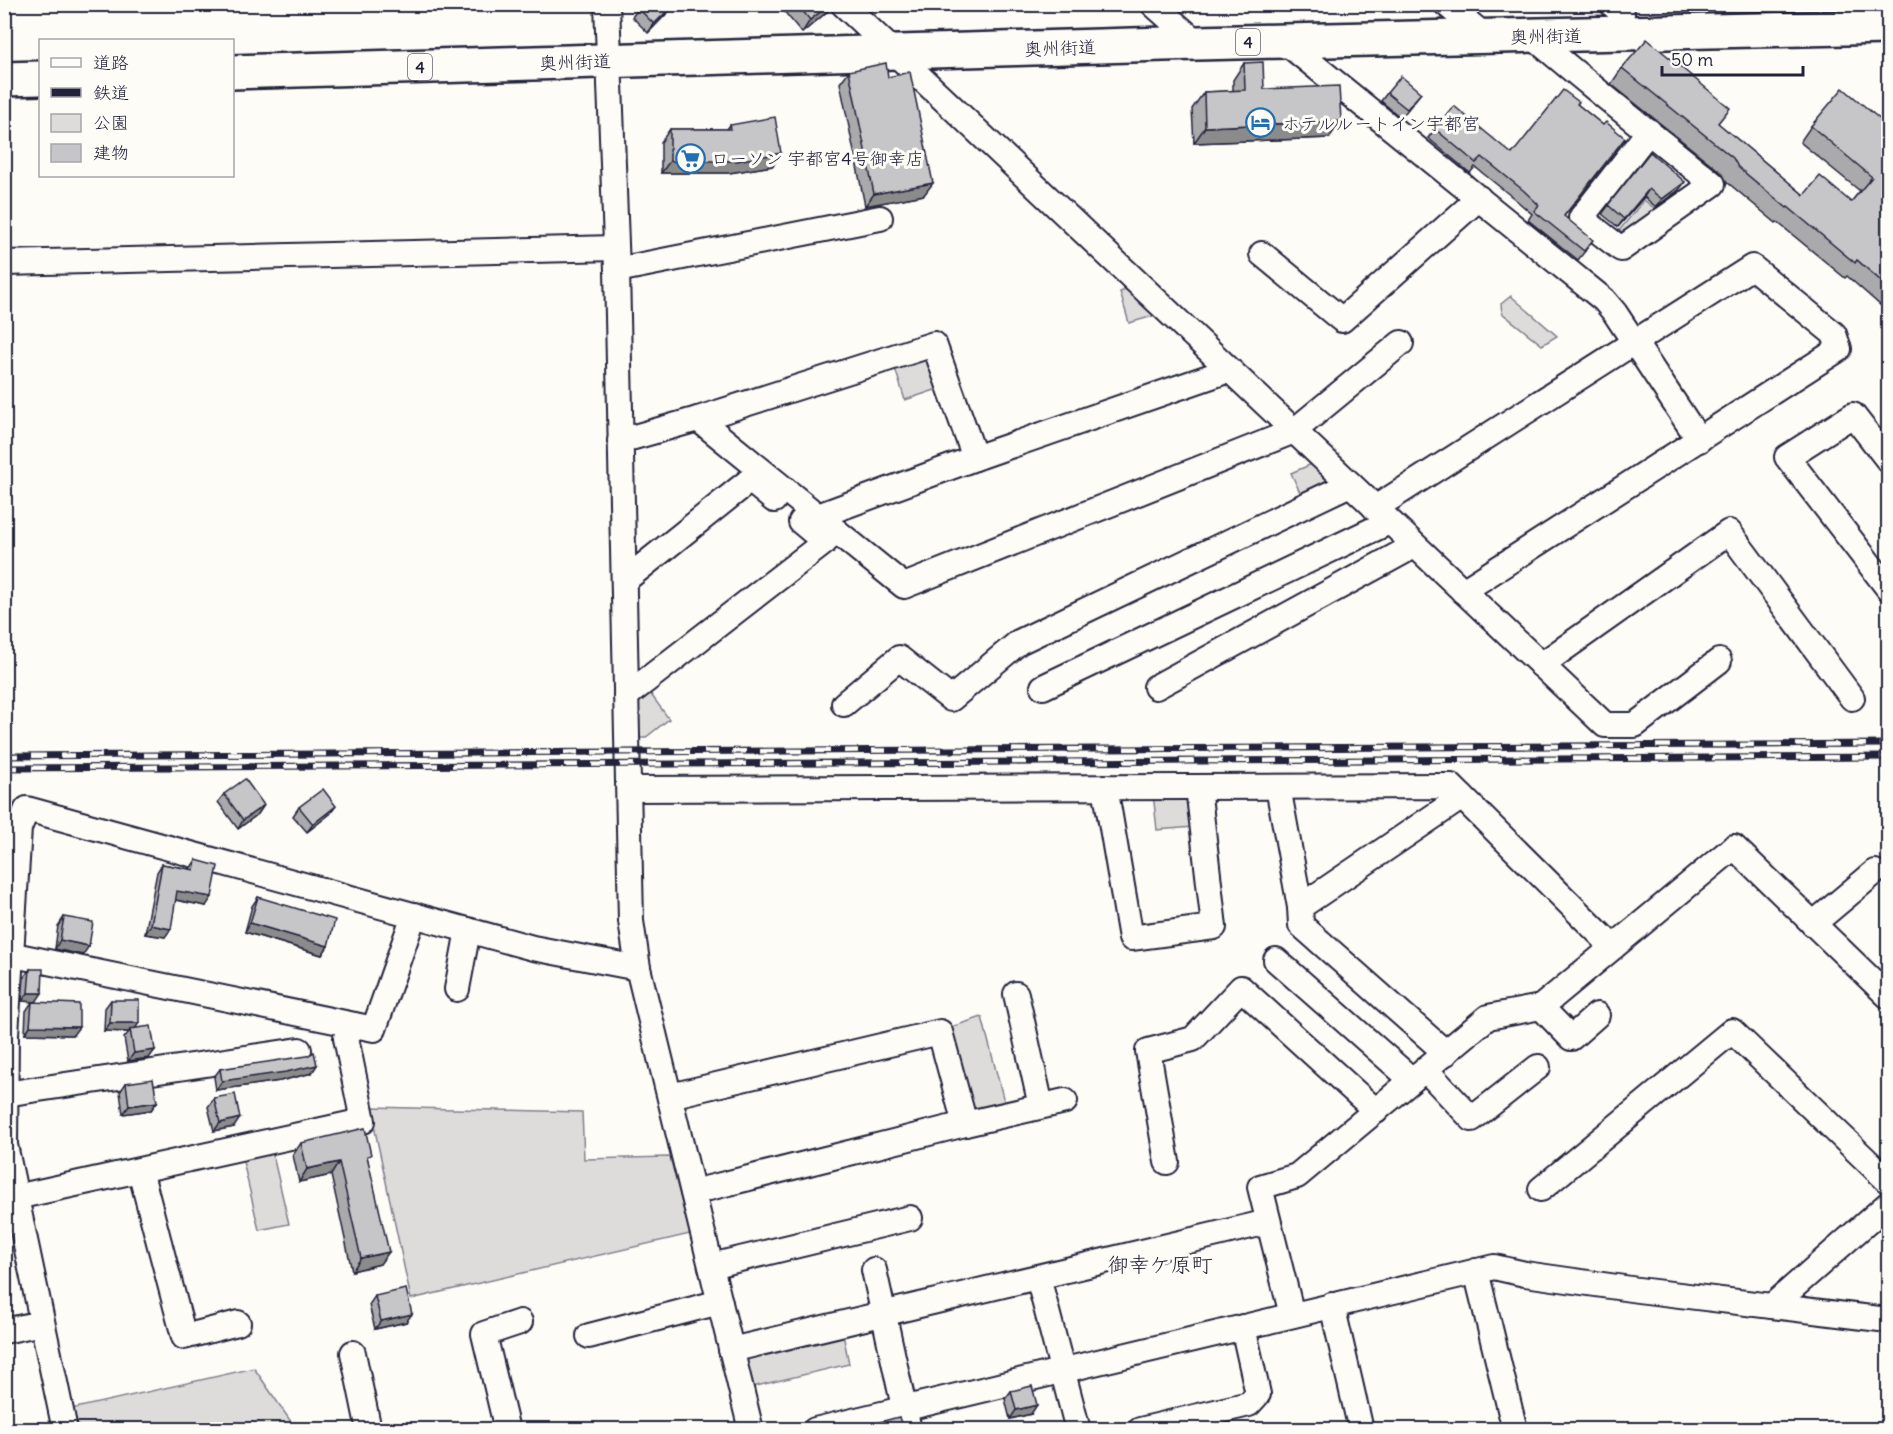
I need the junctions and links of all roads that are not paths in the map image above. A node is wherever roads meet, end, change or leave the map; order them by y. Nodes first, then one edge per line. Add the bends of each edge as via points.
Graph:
1 (607, 4) edge
2 (843, 4) edge
3 (1153, 4) edge
4 (1446, 4) edge
5 (1616, 19) edge
6 (1888, 27) edge
7 (1532, 36) junction
8 (1486, 37) junction
9 (1284, 41) junction
10 (1197, 43) junction
11 (894, 53) junction
12 (608, 61) junction
13 (234, 72) edge
14 (39, 78) edge
15 (4, 79) edge
16 (1648, 131) junction
17 (1479, 198) junction
18 (880, 218) dead end
19 (1262, 254) dead end
20 (616, 259) junction
21 (4, 262) edge
22 (1634, 341) junction
23 (1401, 343) dead end
24 (1229, 370) junction
25 (698, 419) junction
26 (1294, 431) junction
27 (1699, 440) junction
28 (620, 441) junction
29 (975, 458) junction
30 (1888, 460) edge
31 (1350, 484) junction
32 (1382, 515) junction
33 (818, 516) junction
34 (1414, 546) junction
35 (624, 581) junction
36 (1888, 588) edge
37 (1463, 591) junction
38 (1719, 661) dead end
39 (1541, 664) junction
40 (1043, 687) dead end
41 (1156, 687) dead end
42 (627, 696) junction
43 (1852, 698) dead end
44 (844, 704) dead end
45 (1105, 787) junction
46 (1197, 787) junction
47 (1278, 787) junction
48 (629, 789) junction
49 (1462, 797) junction
50 (1875, 872) dead end
51 (1300, 907) junction
52 (414, 915) junction
53 (1813, 924) junction
54 (468, 930) junction
55 (1613, 946) junction
56 (7, 953) edge
57 (1276, 960) dead end
58 (638, 969) junction
59 (456, 989) dead end
60 (1016, 994) dead end
61 (1888, 996) edge
62 (1541, 1007) junction
63 (1597, 1015) dead end
64 (354, 1025) junction
65 (298, 1050) dead end
66 (1446, 1053) junction
67 (5, 1060) edge
68 (1538, 1067) dead end
69 (1418, 1075) junction
70 (5, 1094) edge
71 (670, 1096) junction
72 (1065, 1101) dead end
73 (1041, 1106) junction
74 (1376, 1111) junction
75 (965, 1124) junction
76 (1167, 1162) dead end
77 (140, 1170) junction
78 (1888, 1181) edge
79 (11, 1189) edge
80 (1541, 1189) dead end
81 (693, 1192) junction
82 (1888, 1204) edge
83 (910, 1218) dead end
84 (1268, 1222) junction
85 (711, 1266) junction
86 (874, 1270) dead end
87 (1476, 1270) junction
88 (1038, 1277) junction
89 (720, 1302) junction
90 (1332, 1305) junction
91 (1772, 1306) junction
92 (885, 1314) junction
93 (1292, 1315) junction
94 (1888, 1320) edge
95 (520, 1322) dead end
96 (42, 1323) junction
97 (238, 1323) dead end
98 (1243, 1327) junction
99 (4, 1331) edge
100 (589, 1336) dead end
101 (731, 1350) junction
102 (353, 1353) dead end
103 (1061, 1370) junction
104 (907, 1419) edge
105 (65, 1430) edge
106 (369, 1430) edge
107 (507, 1430) edge
108 (751, 1430) edge
109 (815, 1430) edge
110 (1078, 1430) edge
111 (1140, 1430) edge
112 (1361, 1430) edge
113 (1515, 1430) edge

1 - 12 street
2 - 11 street
3 - 10 street
4 - 8 street
5 - 6 highway, 奥州街道 / 4
5 - 7 highway, 奥州街道 / 4
7 - 8 highway, 奥州街道 / 4
7 - 16 street
8 - 9 highway, 奥州街道 / 4
9 - 10 highway, 奥州街道 / 4
9 - 17 street
10 - 11 highway, 奥州街道 / 4
11 - 12 highway, 奥州街道 / 4
11 - 24 street
12 - 13 highway, 奥州街道 / 4
12 - 20 street
14 - 15 highway
16 - 16 street via 1713,184 1621,249 1581,218
17 - 19 street via 1342,320
17 - 22 street via 1604,300
18 - 20 street
20 - 21 street
20 - 28 street
22 - 27 street
22 - 27 street via 1752,267 1834,334 1839,349
22 - 32 street
23 - 26 street
24 - 26 street
24 - 29 street
25 - 28 street
25 - 29 street via 934,344
25 - 33 street
26 - 31 street
26 - 33 street via 904,586
27 - 37 street
28 - 35 street
29 - 33 street
30 - 36 street via 1853,415 1787,457
31 - 32 street
31 - 44 street via 1019,642 951,699 899,658
32 - 34 street
32 - 40 street
34 - 37 street
34 - 41 street
35 - 42 street
35 - 42 street via 750,480 825,542
37 - 39 street
38 - 39 street via 1635,725 1605,725
39 - 43 street via 1729,532
42 - 48 street
45 - 46 street
45 - 46 street via 1131,938 1214,927
45 - 48 street
46 - 47 street
47 - 49 street via 1451,786
47 - 51 street
48 - 58 street via 631,921
49 - 51 street
49 - 55 street
50 - 53 street
51 - 66 street via 1301,925
52 - 54 street
52 - 56 street via 27,809 19,828
52 - 64 street via 374,1029
53 - 55 street via 1734,846
53 - 61 street
54 - 58 street via 533,948
54 - 59 street
55 - 62 street
56 - 64 street
56 - 67 street
57 - 69 street
58 - 71 street
60 - 73 street
62 - 63 street via 1570,1038
62 - 66 street via 1488,1017
64 - 77 street via 346,1038 363,1121
65 - 70 street
66 - 69 street
67 - 70 street
68 - 69 street via 1472,1119
69 - 74 street
70 - 79 street via 5,1145
71 - 75 street via 940,1032
71 - 81 street
72 - 73 street
73 - 75 street
74 - 76 street via 1241,988 1193,1039 1148,1051
74 - 84 street via 1297,1176 1260,1187
75 - 81 street
77 - 79 street
77 - 97 street via 184,1338
78 - 80 street via 1732,1031
79 - 96 street
81 - 85 street
82 - 91 street
83 - 85 street
84 - 88 street
84 - 93 street
85 - 89 street
86 - 92 street
87 - 90 street
87 - 91 street via 1494,1267
87 - 113 street
88 - 92 street
88 - 103 street
89 - 100 street
89 - 101 street
90 - 93 street
90 - 112 street
91 - 94 street
92 - 101 street
92 - 104 street
93 - 98 street
95 - 107 street via 484,1334
96 - 99 street
96 - 105 street
98 - 103 street
98 - 111 street via 1258,1394 1249,1404
101 - 108 street
102 - 106 street
103 - 104 street
103 - 110 street
104 - 109 street

